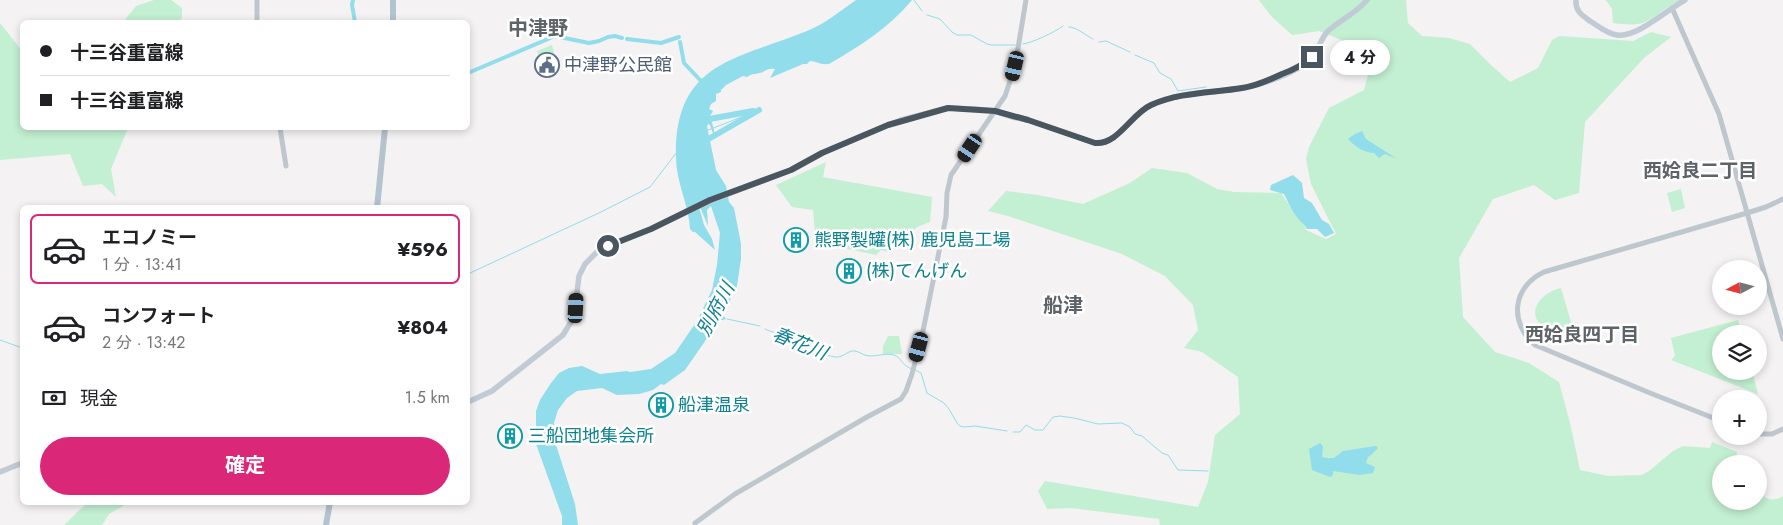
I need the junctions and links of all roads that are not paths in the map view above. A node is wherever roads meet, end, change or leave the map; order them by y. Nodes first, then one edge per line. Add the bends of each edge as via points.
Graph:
1 (257, 0) edge
2 (393, 0) edge
3 (1026, 0) edge
4 (1367, 0) edge
5 (1576, 0) edge
6 (1685, 0) edge
7 (1672, 8) junction
8 (257, 20) edge
9 (393, 20) edge
10 (995, 111) junction
11 (280, 130) edge
12 (385, 130) edge
13 (286, 166) dead end
14 (1783, 199) edge
15 (377, 205) edge
16 (1747, 213) junction
17 (1783, 338) edge
18 (470, 401) edge
19 (1712, 417) edge
20 (1783, 429) edge
21 (1767, 434) edge
22 (20, 464) edge
23 (0, 472) edge
24 (329, 505) edge
25 (695, 523) dead end
26 (326, 525) edge

1 - 8 street
2 - 9 main road
3 - 10 street via 1013,78
4 - 10 main road via 1354,14 1324,35 1305,64 1243,88 1176,97 1150,106 1106,142 1095,143
5 - 7 main road via 1580,14 1600,28 1618,35 1630,34
6 - 7 main road
7 - 16 street via 1719,114
10 - 18 main road via 948,108 901,120 608,246 592,255 585,264 574,317 563,335 492,391
10 - 25 street via 948,184 946,217 923,332 906,391 900,399 735,494
11 - 13 street
12 - 15 main road
14 - 16 street
16 - 17 street
16 - 19 street via 1544,272 1530,281 1517,305 1520,326 1535,346
20 - 21 street
22 - 23 main road
24 - 26 main road

